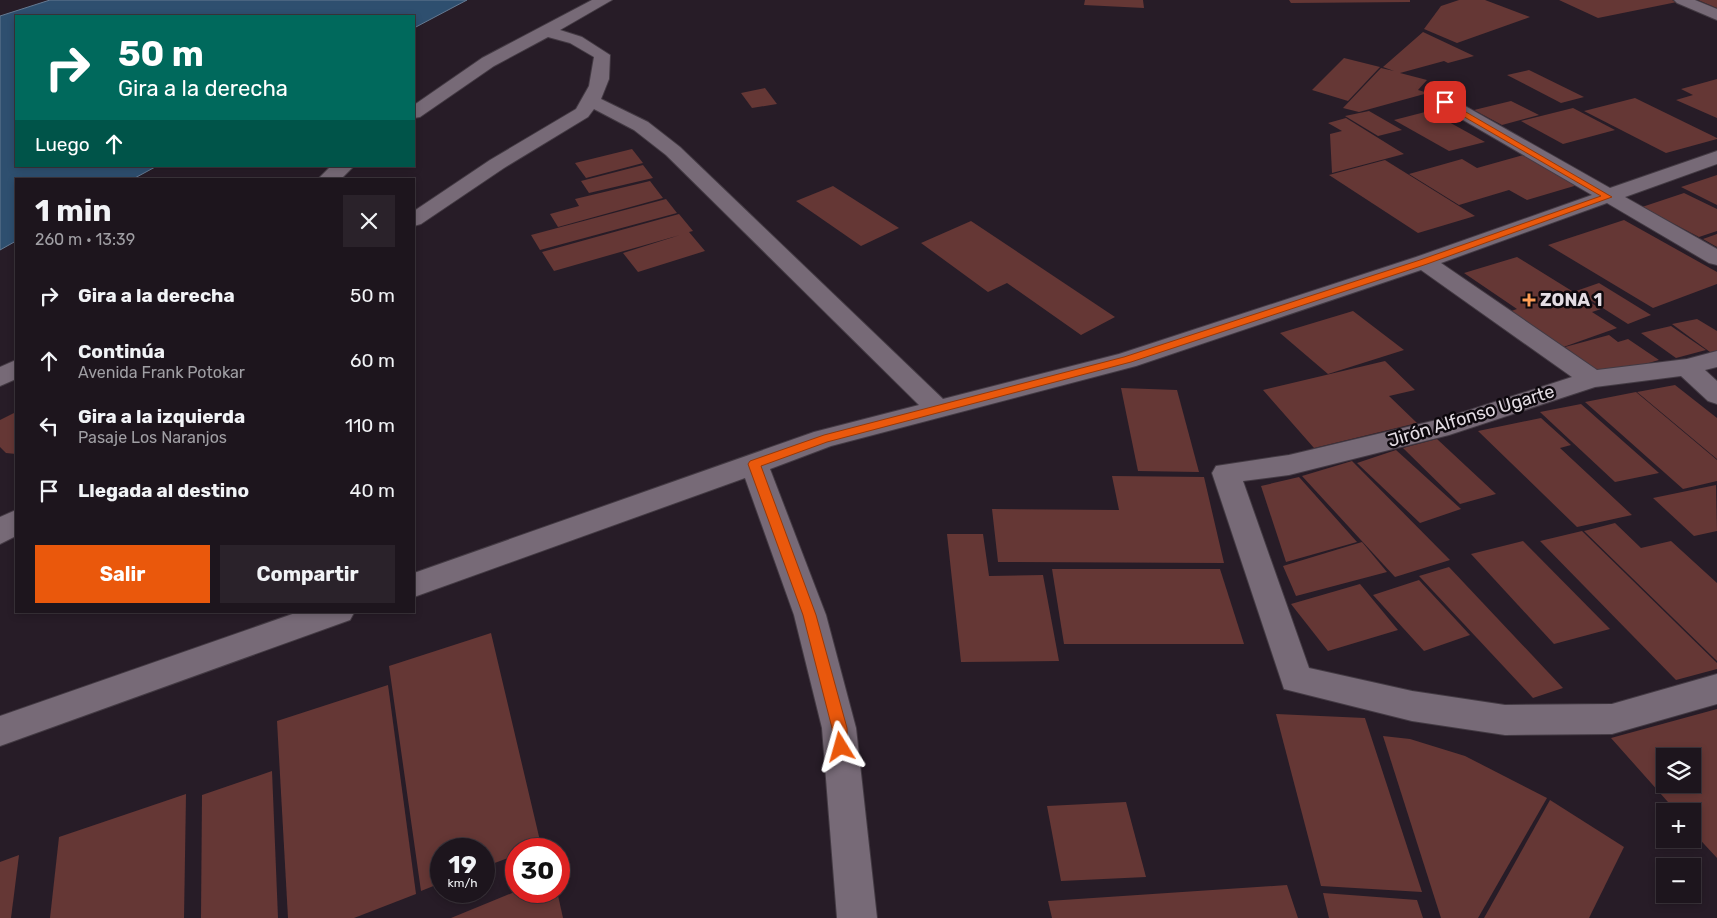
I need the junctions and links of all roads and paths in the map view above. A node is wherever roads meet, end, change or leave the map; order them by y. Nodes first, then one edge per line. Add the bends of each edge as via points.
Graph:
1 (604, 0) edge
2 (1682, 0) edge
3 (1717, 14) edge
4 (546, 31) junction
5 (591, 101) junction
6 (1445, 102) dead end
7 (415, 112) edge
8 (1717, 157) edge
9 (343, 167) edge
10 (329, 178) edge
11 (1607, 197) junction
12 (415, 219) edge
13 (1717, 258) edge
14 (1424, 262) junction
15 (1717, 359) edge
16 (1687, 367) junction
17 (15, 369) edge
18 (0, 378) edge
19 (1592, 379) junction
20 (1717, 395) edge
21 (939, 410) junction
22 (754, 464) junction
23 (15, 522) edge
24 (0, 533) edge
25 (415, 585) edge
26 (333, 613) edge
27 (1717, 689) edge
28 (0, 731) edge
29 (857, 918) edge

1 - 4 street
2 - 3 street
4 - 5 street via 576,40 602,55 602,79
4 - 7 street via 488,62
5 - 12 street via 582,113 497,164
5 - 21 street via 641,126 673,151
6 - 11 street
8 - 11 street
9 - 10 street
11 - 13 street
11 - 14 street
14 - 19 street
14 - 21 street via 1127,360
15 - 16 street, Jirón Alfonso Ugarte
16 - 19 street, Jirón Alfonso Ugarte
16 - 20 street
17 - 18 street
19 - 27 street, Jirón Alfonso Ugarte via 1448,426 1289,465 1226,473 1296,679 1412,706 1505,720 1612,719
21 - 22 street via 824,439
22 - 25 street
22 - 29 street via 810,615 839,728
23 - 24 street
26 - 28 street

